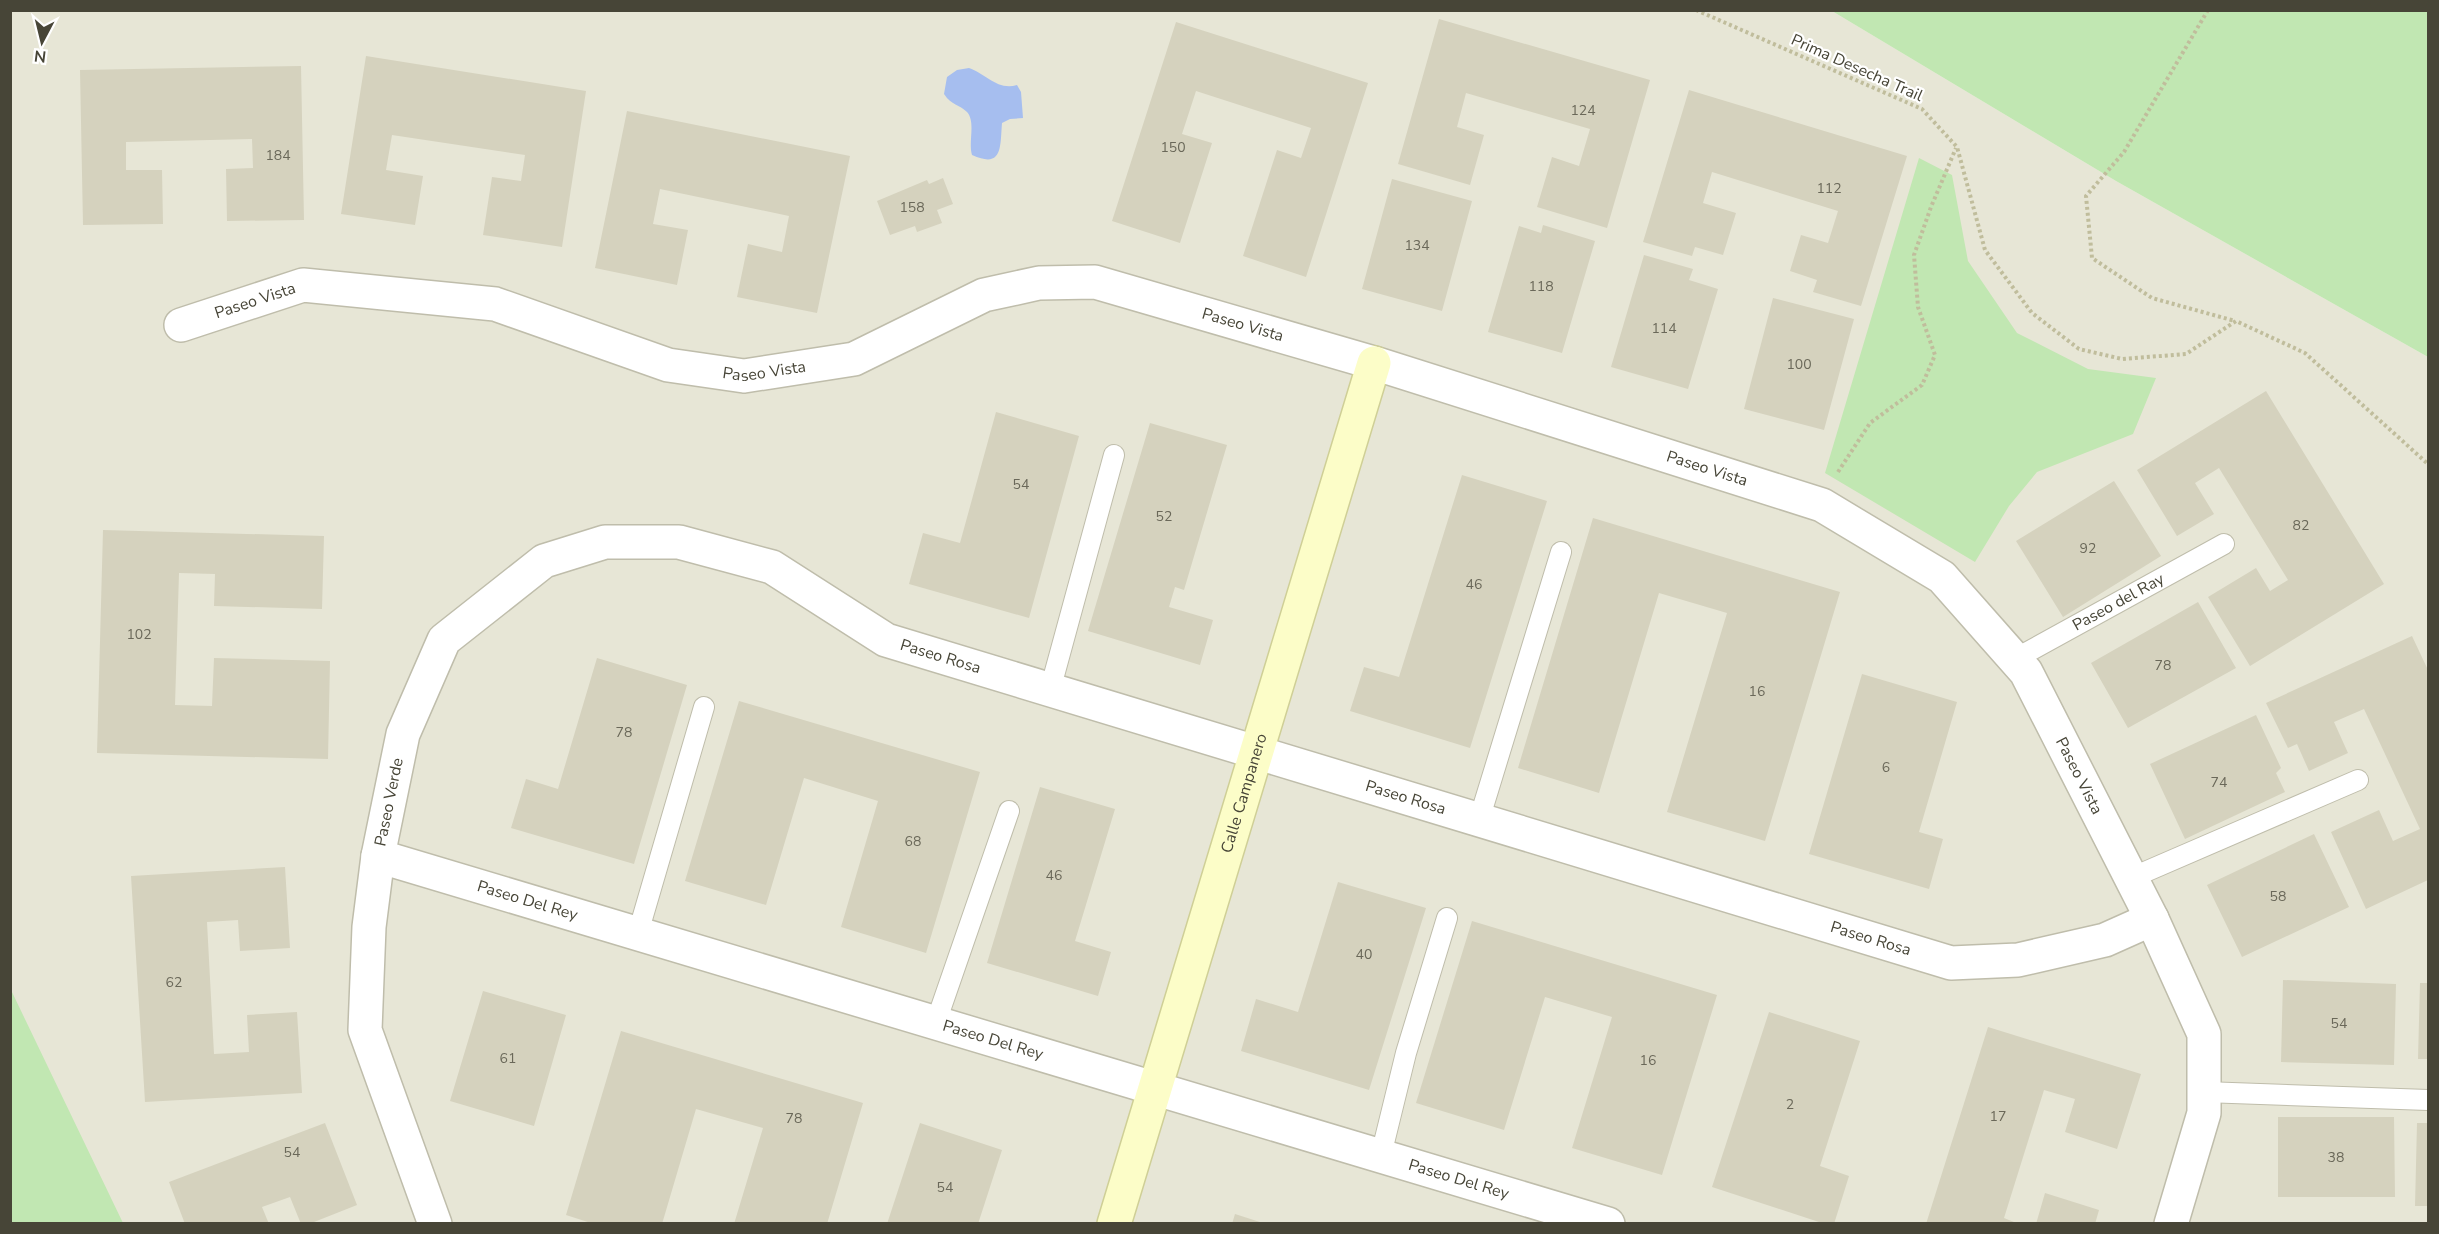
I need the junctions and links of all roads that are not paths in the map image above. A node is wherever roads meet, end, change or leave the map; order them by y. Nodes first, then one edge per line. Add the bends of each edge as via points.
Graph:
1 (182, 325) dead end
2 (1374, 363) junction
3 (1114, 455) dead end
4 (678, 542) joint
5 (2224, 544) dead end
6 (1561, 552) dead end
7 (2015, 659) junction
8 (1050, 690) junction
9 (704, 707) dead end
10 (1255, 752) junction
11 (2358, 780) dead end
12 (1009, 811) dead end
13 (1479, 820) junction
14 (378, 856) junction
15 (2130, 879) junction
16 (1447, 918) dead end
17 (2152, 919) junction
18 (638, 933) junction
19 (936, 1022) junction
20 (1155, 1088) junction
21 (2204, 1092) junction
22 (2428, 1100) edge
23 (1381, 1155) junction
24 (435, 1224) edge
25 (1114, 1224) edge
26 (1608, 1224) edge
27 (2171, 1224) edge

1 - 2 street, Paseo Vista via 303,285 495,304 668,365 744,376 854,359 984,295 1039,283 1095,282
2 - 7 street, Paseo Vista via 1822,505 1942,577
2 - 10 street, Calle Campanero
3 - 8 lane
4 - 8 street, Paseo Rosa via 772,567 886,640
4 - 14 street, Paseo Verde via 605,542 544,561 444,640 403,734
5 - 7 lane, Paseo del Ray
6 - 13 lane
7 - 15 street, Paseo Vista via 2026,672
8 - 10 street, Paseo Rosa
9 - 18 lane
10 - 13 street, Paseo Rosa
10 - 20 street, Calle Campanero
11 - 15 lane
12 - 19 lane
13 - 17 street, Paseo Rosa via 1951,963 2018,960 2104,940
14 - 18 street, Paseo Del Rey
14 - 24 street, Paseo Verde via 369,927 365,1030
15 - 17 street, Paseo Vista
16 - 23 lane via 1406,1053
17 - 21 street, Paseo Vista via 2204,1034
18 - 19 street, Paseo Del Rey
19 - 20 street, Paseo Del Rey
20 - 23 street, Paseo Del Rey
20 - 25 street, Calle Campanero
21 - 22 lane
21 - 27 street, Paseo Vista via 2204,1113
23 - 26 street, Paseo Del Rey

